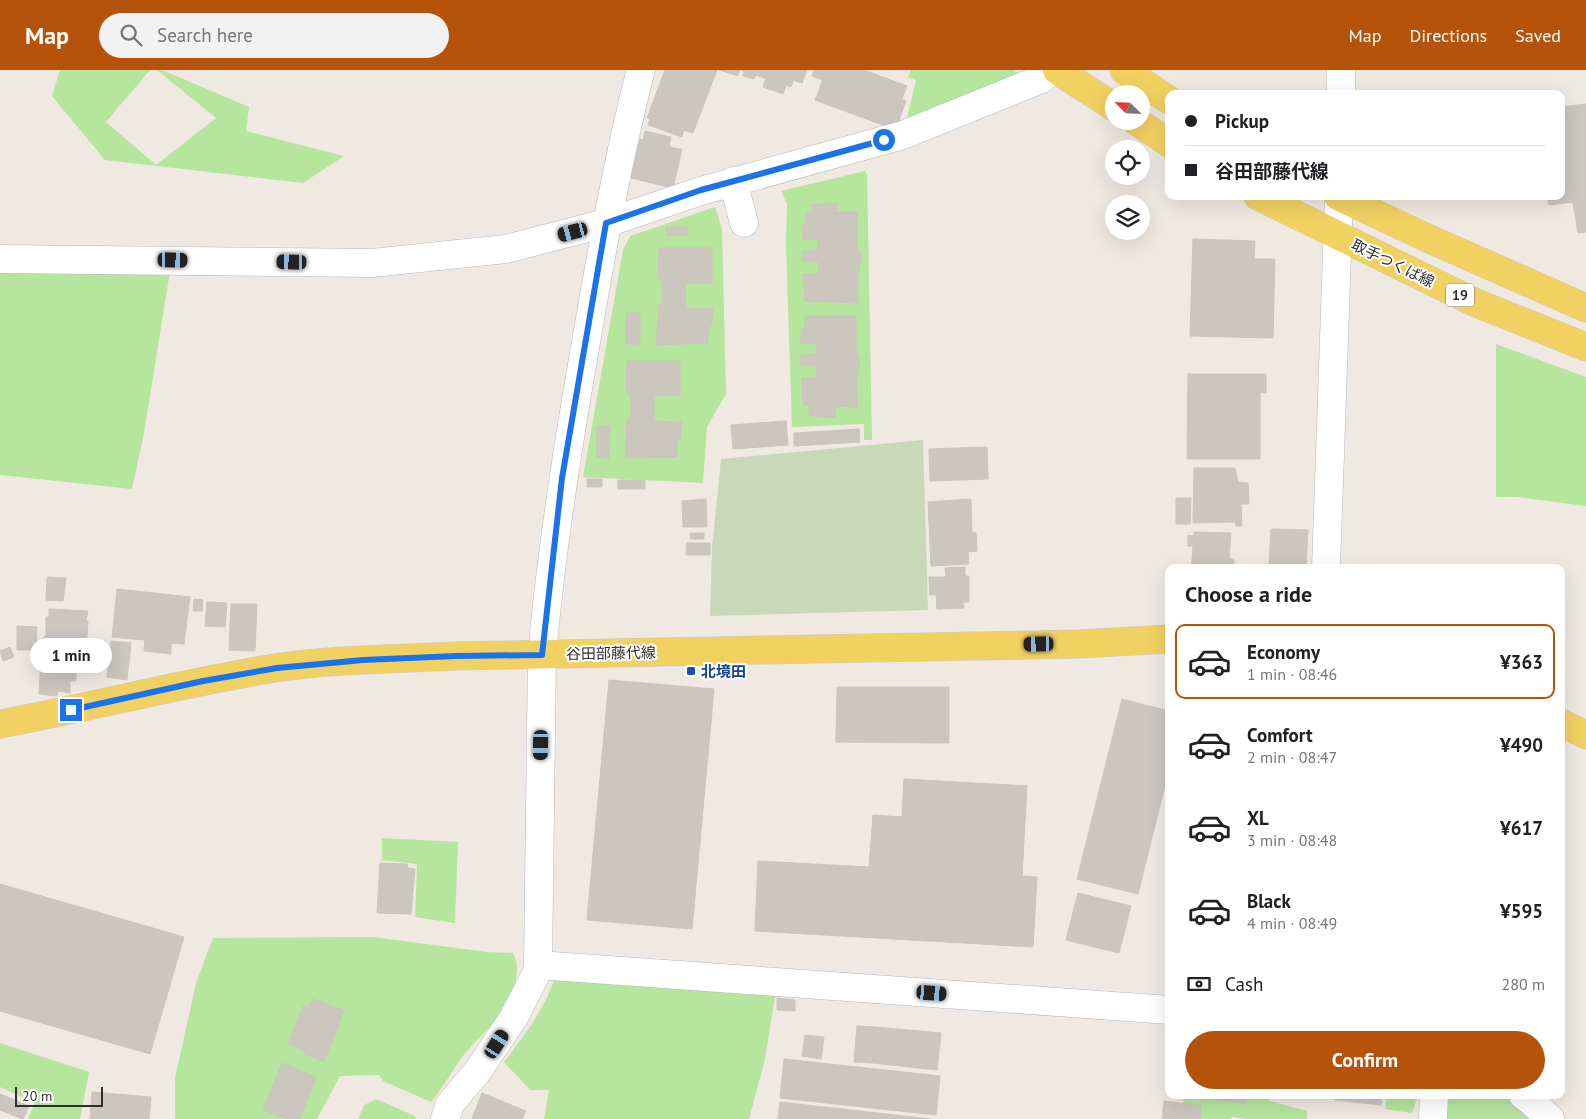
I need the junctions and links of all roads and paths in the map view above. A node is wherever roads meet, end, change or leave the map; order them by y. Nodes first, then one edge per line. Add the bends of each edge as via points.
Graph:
1 (642, 70) edge
2 (1055, 70) edge
3 (1124, 70) edge
4 (1341, 70) edge
5 (1341, 90) edge
6 (1165, 97) edge
7 (1105, 101) edge
8 (1150, 130) edge
9 (1165, 140) edge
10 (733, 181) junction
11 (1266, 200) edge
12 (1339, 200) edge
13 (1347, 200) edge
14 (606, 223) junction
15 (744, 223) dead end
16 (1338, 237) junction
17 (0, 259) edge
18 (1586, 308) edge
19 (1586, 347) edge
20 (1326, 564) edge
21 (1165, 639) edge
22 (542, 655) junction
23 (0, 724) edge
24 (1565, 725) edge
25 (1586, 735) edge
26 (538, 965) junction
27 (1165, 1010) edge
28 (1434, 1099) edge
29 (1528, 1099) edge
30 (445, 1119) edge
31 (1433, 1119) edge
32 (1550, 1119) edge

1 - 14 street
2 - 7 main road
2 - 10 street via 903,135
3 - 6 main road
4 - 5 street
8 - 9 main road
10 - 14 street
10 - 15 street
11 - 16 main road, 取手つくば線 / 19
12 - 16 street
13 - 18 main road, 19
14 - 17 street via 506,249 372,264
14 - 22 street via 562,478
16 - 19 main road, 取手つくば線 / 19 via 1476,303
16 - 20 street
21 - 22 main road, 谷田部藤代線
22 - 23 main road, 谷田部藤代線 via 363,660 277,668
22 - 26 street
24 - 25 main road
26 - 27 street
26 - 30 street via 514,1017 477,1072 450,1104
28 - 31 street
29 - 32 street

